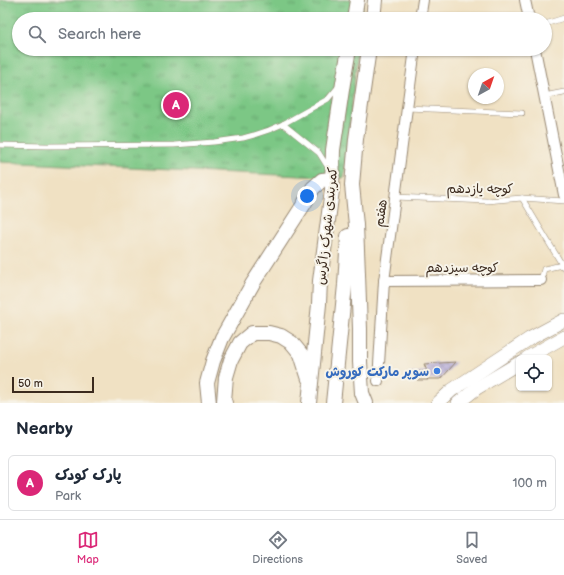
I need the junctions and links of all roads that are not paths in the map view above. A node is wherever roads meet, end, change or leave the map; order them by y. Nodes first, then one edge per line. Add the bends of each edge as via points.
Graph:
1 (357, 0) edge
2 (375, 0) edge
3 (422, 0) edge
4 (526, 0) edge
5 (355, 12) edge
6 (374, 12) edge
7 (421, 12) edge
8 (528, 12) edge
9 (564, 18) edge
10 (552, 22) edge
11 (348, 56) edge
12 (368, 56) edge
13 (414, 56) edge
14 (536, 56) edge
15 (342, 83) junction
16 (564, 92) edge
17 (544, 96) junction
18 (406, 108) junction
19 (522, 112) dead end
20 (282, 124) junction
21 (0, 145) edge
22 (562, 175) edge
23 (332, 176) junction
24 (352, 185) junction
25 (564, 195) edge
26 (395, 197) junction
27 (522, 198) junction
28 (564, 201) edge
29 (563, 267) edge
30 (541, 280) joint
31 (384, 281) junction
32 (564, 320) edge
33 (564, 337) edge
34 (532, 355) edge
35 (516, 365) edge
36 (378, 381) dead end
37 (310, 384) junction
38 (209, 403) edge
39 (225, 403) edge
40 (309, 403) edge
41 (333, 403) edge
42 (366, 403) edge
43 (438, 403) edge
44 (458, 403) edge

1 - 5 main road
2 - 6 main road
3 - 7 street
4 - 8 street
9 - 10 lane
11 - 15 main road, کمربندی شهرک زاگرس
12 - 24 main road, کمربندی شهرک زاگرس
13 - 18 street, هفتم
14 - 17 street
15 - 20 lane via 328,99
15 - 23 main road, کمربندی شهرک زاگرس
16 - 17 lane
17 - 22 street
18 - 19 lane
18 - 26 street, هفتم
20 - 21 lane via 243,138 174,145
20 - 23 lane via 318,153
22 - 25 street
23 - 37 main road, کمربندی شهرک زاگرس
23 - 38 main road via 313,188 253,283 222,338 207,383
24 - 41 main road, کمربندی شهرک زاگرس
24 - 42 main road, کمربندی شهرک زاگرس via 356,225 360,362 362,392
26 - 27 lane, کوچه یازدهم via 487,201
26 - 31 street, هفتم
27 - 28 lane, کوچه یازدهم
27 - 29 lane
29 - 30 lane via 544,268
30 - 31 street, کوچه سیزدهم
31 - 36 street, هفتم
32 - 43 street via 529,339 452,390
33 - 34 street
35 - 44 street via 477,388
37 - 39 main road via 300,354 292,343 281,336 269,333 252,334 240,343 231,360 226,377
37 - 40 main road, کمربندی شهرک زاگرس

